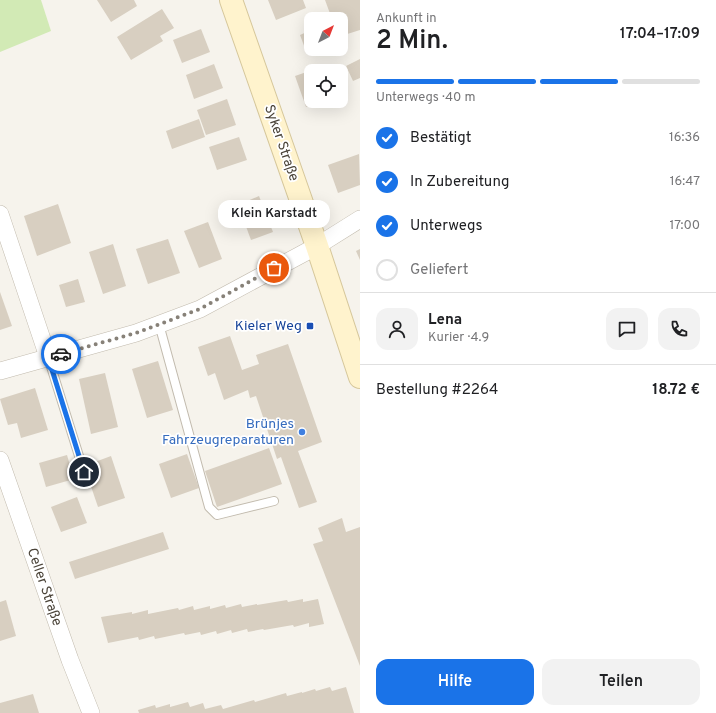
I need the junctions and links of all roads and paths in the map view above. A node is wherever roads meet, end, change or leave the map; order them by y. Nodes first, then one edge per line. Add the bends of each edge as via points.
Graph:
1 (231, 0) edge
2 (0, 214) edge
3 (360, 219) edge
4 (317, 246) junction
5 (159, 324) junction
6 (48, 357) junction
7 (0, 371) edge
8 (360, 377) edge
9 (0, 460) edge
10 (84, 472) dead end
11 (274, 501) dead end
12 (91, 713) edge

1 - 4 main road, Syker Straße
2 - 6 street
3 - 4 street
4 - 5 street via 200,309
4 - 8 main road, Syker Straße
5 - 6 street via 136,333
5 - 11 lane via 209,507 217,515
6 - 7 street
6 - 10 lane
9 - 12 street, Celler Straße

